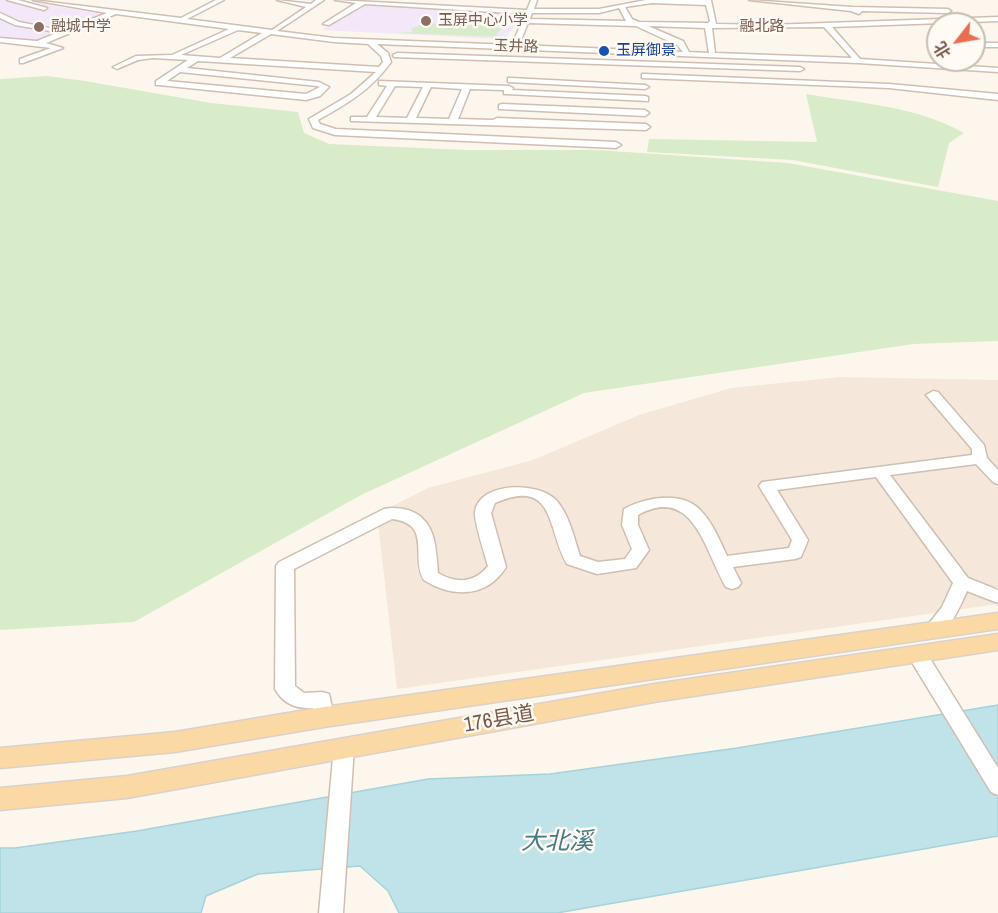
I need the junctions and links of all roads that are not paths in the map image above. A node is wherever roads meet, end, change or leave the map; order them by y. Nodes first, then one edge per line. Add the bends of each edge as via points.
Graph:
1 (10, 0) edge
2 (58, 0) edge
3 (221, 0) edge
4 (280, 0) edge
5 (321, 0) edge
6 (338, 0) edge
7 (440, 0) edge
8 (463, 0) edge
9 (484, 0) edge
10 (508, 0) edge
11 (534, 0) edge
12 (605, 0) edge
13 (752, 0) edge
14 (688, 1) edge
15 (708, 1) edge
16 (33, 2) edge
17 (363, 2) junction
18 (634, 2) edge
19 (69, 6) junction
20 (312, 6) junction
21 (621, 6) junction
22 (435, 7) junction
23 (457, 8) junction
24 (479, 9) junction
25 (852, 9) junction
26 (56, 10) junction
27 (504, 10) junction
28 (0, 11) edge
29 (530, 11) junction
30 (599, 11) junction
31 (115, 12) junction
32 (998, 13) edge
33 (45, 14) dead end
34 (0, 15) edge
35 (184, 18) junction
36 (998, 19) edge
37 (525, 21) junction
38 (633, 22) junction
39 (14, 23) junction
40 (327, 24) dead end
41 (600, 24) junction
42 (881, 24) junction
43 (0, 26) edge
44 (827, 26) junction
45 (708, 27) junction
46 (236, 28) junction
47 (56, 30) dead end
48 (0, 31) edge
49 (272, 31) junction
50 (11, 36) dead end
51 (0, 40) edge
52 (371, 42) junction
53 (38, 43) junction
54 (515, 45) junction
55 (586, 49) junction
56 (686, 51) junction
57 (712, 52) junction
58 (397, 55) dead end
59 (173, 56) junction
60 (197, 58) junction
61 (518, 59) junction
62 (222, 60) junction
63 (858, 60) junction
64 (23, 61) dead end
65 (569, 61) junction
66 (595, 62) junction
67 (645, 64) junction
68 (117, 67) dead end
69 (800, 69) dead end
70 (998, 69) edge
71 (179, 70) junction
72 (386, 72) junction
73 (445, 76) dead end
74 (645, 76) junction
75 (501, 78) dead end
76 (281, 80) junction
77 (382, 83) dead end
78 (393, 83) junction
79 (428, 85) junction
80 (510, 85) junction
81 (467, 86) junction
82 (645, 87) junction
83 (265, 93) junction
84 (998, 97) edge
85 (645, 99) junction
86 (502, 107) junction
87 (645, 113) junction
88 (354, 119) dead end
89 (370, 119) junction
90 (410, 121) junction
91 (452, 122) junction
92 (496, 126) junction
93 (616, 145) dead end
94 (933, 395) dead end
95 (980, 459) junction
96 (879, 471) junction
97 (998, 479) edge
98 (722, 563) junction
99 (962, 582) junction
100 (732, 583) dead end
101 (998, 597) edge
102 (998, 621) edge
103 (933, 630) junction
104 (998, 642) edge
105 (917, 654) junction
106 (324, 717) junction
107 (344, 747) junction
108 (0, 758) edge
109 (998, 786) edge
110 (0, 799) edge
111 (331, 913) edge

1 - 16 street
2 - 35 street, 玉井路
3 - 35 street
4 - 20 street
5 - 20 street
6 - 17 street
7 - 22 street
8 - 23 street
9 - 24 street
10 - 27 street
11 - 29 street
12 - 18 street
13 - 25 street
14 - 15 street
14 - 18 street
15 - 45 street via 714,22
16 - 19 street, 玉井路
16 - 26 street
16 - 28 street
17 - 22 street
17 - 40 street
18 - 21 street
19 - 26 street
19 - 31 street, 玉井路
20 - 49 street
21 - 30 street
21 - 38 street
22 - 23 street
23 - 24 street
24 - 27 street
25 - 32 street
25 - 42 street
26 - 33 street
27 - 29 street
29 - 30 street
29 - 37 street
30 - 41 street
31 - 46 street, 玉井路
31 - 53 street
34 - 39 street
35 - 49 street, 玉井路
36 - 42 street, 融北路
37 - 41 street, 融北路
37 - 54 street
38 - 41 street, 融北路
38 - 45 street, 融北路
38 - 56 street via 680,43
39 - 43 street
39 - 47 street
42 - 44 street, 融北路
44 - 45 street, 融北路
44 - 63 street
45 - 57 street
46 - 49 street, 玉井路
46 - 59 street
48 - 50 street
49 - 52 street, 玉井路
49 - 54 street, 玉井路
49 - 62 street
51 - 53 street
52 - 54 street, 玉井路
52 - 72 street via 385,55
53 - 64 street via 59,48
54 - 55 street, 玉井路
54 - 56 street, 玉井路
55 - 63 street, 玉井路
55 - 65 street via 581,58
55 - 66 street via 585,58
56 - 57 street, 玉井路
57 - 63 street, 玉井路
58 - 61 street
59 - 60 street
59 - 68 street via 136,58
60 - 62 street
60 - 71 street
61 - 65 street
61 - 80 street
62 - 72 street
63 - 70 street, 玉井路
65 - 66 street
66 - 67 street
67 - 69 street
67 - 74 street
71 - 76 street
71 - 83 street via 159,83
72 - 73 street
72 - 93 street via 358,95 313,119 316,126 335,132
74 - 82 street
74 - 84 street via 889,86
75 - 80 street
76 - 83 street
76 - 83 street via 325,87 306,97
77 - 78 street
78 - 79 street
78 - 89 street
79 - 81 street
79 - 90 street
80 - 81 street
80 - 82 street
80 - 85 street
80 - 86 street
81 - 91 street
82 - 85 street
85 - 87 street
86 - 87 street
86 - 92 street
87 - 92 street via 646,131
88 - 89 street
89 - 90 street
90 - 91 street
91 - 92 street
94 - 95 street via 980,448
95 - 96 street
95 - 97 street
96 - 98 street via 767,486 800,540 795,553
96 - 99 street
98 - 100 street
98 - 106 street via 696,514 686,507 656,503 630,513 630,525 641,550 630,564 597,568 573,560 553,506 544,496 531,491 499,494 488,500 483,513 498,567 492,577 479,584 457,588 440,584 430,576 423,527 415,517 390,513 285,566 285,689 300,700 322,700
99 - 101 street
99 - 103 street via 949,610
102 - 103 main road, 176县道
103 - 106 main road, 176县道
104 - 105 main road, 176县道
105 - 107 main road, 176县道 via 654,693
105 - 109 street
106 - 108 main road, 176县道 via 175,742
107 - 110 main road, 176县道 via 127,787
107 - 111 street

